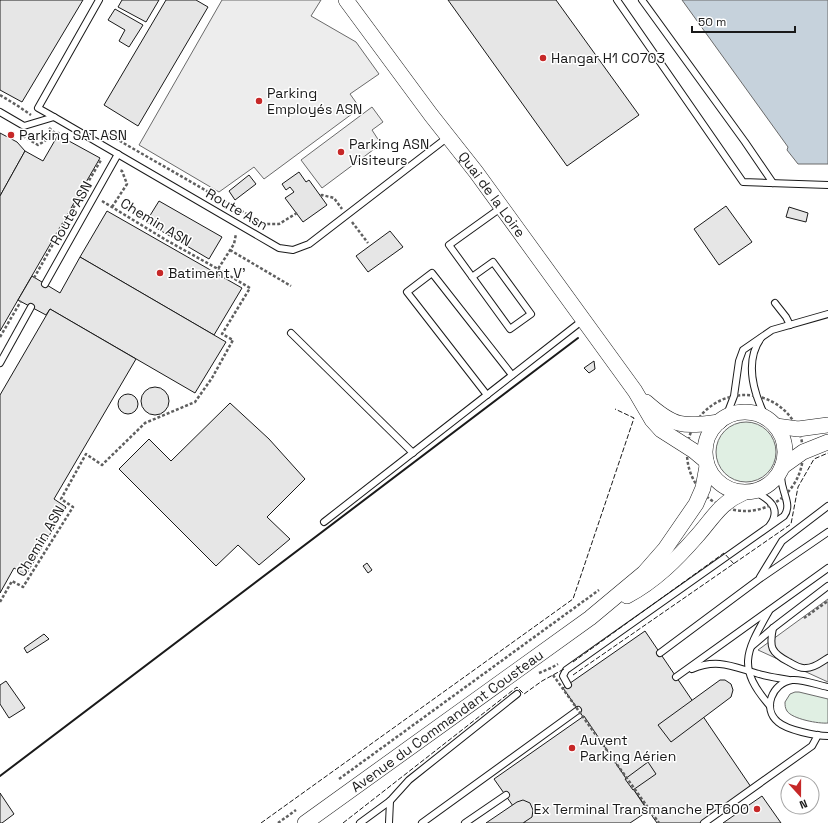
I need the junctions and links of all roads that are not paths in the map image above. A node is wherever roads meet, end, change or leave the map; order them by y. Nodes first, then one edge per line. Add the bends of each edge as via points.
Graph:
1 (99, 0) edge
2 (346, 0) edge
3 (617, 0) edge
4 (642, 0) edge
5 (0, 112) edge
6 (54, 117) junction
7 (448, 137) junction
8 (118, 154) junction
9 (774, 183) junction
10 (828, 185) edge
11 (502, 207) junction
12 (472, 277) junction
13 (44, 284) dead end
14 (774, 303) dead end
15 (31, 307) dead end
16 (828, 314) edge
17 (583, 320) junction
18 (790, 325) junction
19 (292, 334) dead end
20 (765, 334) junction
21 (0, 363) edge
22 (512, 375) junction
23 (635, 391) junction
24 (487, 395) junction
25 (722, 419) junction
26 (771, 422) junction
27 (828, 425) edge
28 (828, 442) edge
29 (413, 453) junction
30 (706, 464) junction
31 (782, 469) junction
32 (749, 492) junction
33 (828, 506) edge
34 (324, 522) dead end
35 (769, 527) junction
36 (828, 532) edge
37 (828, 567) edge
38 (758, 580) junction
39 (828, 586) edge
40 (770, 610) junction
41 (590, 618) junction
42 (773, 628) junction
43 (750, 648) junction
44 (660, 653) dead end
45 (828, 658) edge
46 (749, 671) junction
47 (791, 680) junction
48 (568, 684) dead end
49 (828, 688) edge
50 (517, 694) dead end
51 (770, 706) junction
52 (578, 710) dead end
53 (818, 735) junction
54 (827, 738) edge
55 (506, 795) dead end
56 (390, 801) junction
57 (305, 823) edge
58 (360, 823) edge
59 (389, 823) edge
60 (422, 823) edge
61 (465, 823) edge
62 (704, 823) edge

1 - 6 lane, Route Asn via 38,108
2 - 7 street, Quai de la Loire
3 - 9 lane via 743,182
4 - 9 lane
5 - 6 lane via 24,126
6 - 8 lane, Route Asn
7 - 8 lane, Route Asn via 309,244 293,250 279,248
7 - 11 street, Quai de la Loire
8 - 13 lane, Route ASN
9 - 10 lane
11 - 12 lane via 449,245
11 - 17 street, Quai de la Loire
12 - 12 lane via 510,329 531,314 493,262
14 - 18 lane
15 - 21 lane
16 - 18 lane
17 - 22 lane
17 - 23 street, Quai de la Loire
18 - 20 lane
19 - 29 lane
20 - 25 lane via 741,353 734,396
20 - 26 lane via 757,345 752,373 756,396
22 - 24 lane
22 - 24 lane via 432,273 407,292
23 - 25 street, Quai de la Loire via 666,419 677,423 695,424
23 - 30 street, Quai de la Loire via 657,427 687,447
24 - 29 lane
25 - 26 street via 745,412 756,414
25 - 30 street via 710,432 707,440
26 - 27 street via 798,429
26 - 31 street via 784,443
28 - 31 street via 803,452
29 - 34 lane
30 - 32 street via 712,476 723,486 730,490
30 - 41 street, Avenue du Commandant Cousteau via 696,488 696,504 670,543 652,565
31 - 32 street via 768,485
31 - 35 lane via 787,512
32 - 35 lane via 767,498 773,507 774,517
32 - 41 street, Avenue du Commandant Cousteau via 732,498 722,506 686,549 645,586
33 - 38 lane via 782,541
35 - 48 lane via 566,670 563,676
36 - 38 lane
37 - 40 lane
38 - 44 lane
39 - 42 lane
40 - 43 lane
40 - 46 lane via 679,675 703,664 717,662
41 - 57 street, Avenue du Commandant Cousteau
42 - 43 lane
42 - 45 lane via 770,645 774,654 781,658 805,669 818,665
43 - 46 lane
46 - 47 lane
46 - 51 lane via 753,683
47 - 49 lane
47 - 51 lane via 784,682 775,690
50 - 56 lane via 409,780
51 - 53 lane via 774,718 787,728
52 - 60 lane
53 - 54 lane
53 - 62 lane via 812,746
55 - 61 lane
56 - 58 lane
56 - 59 lane

